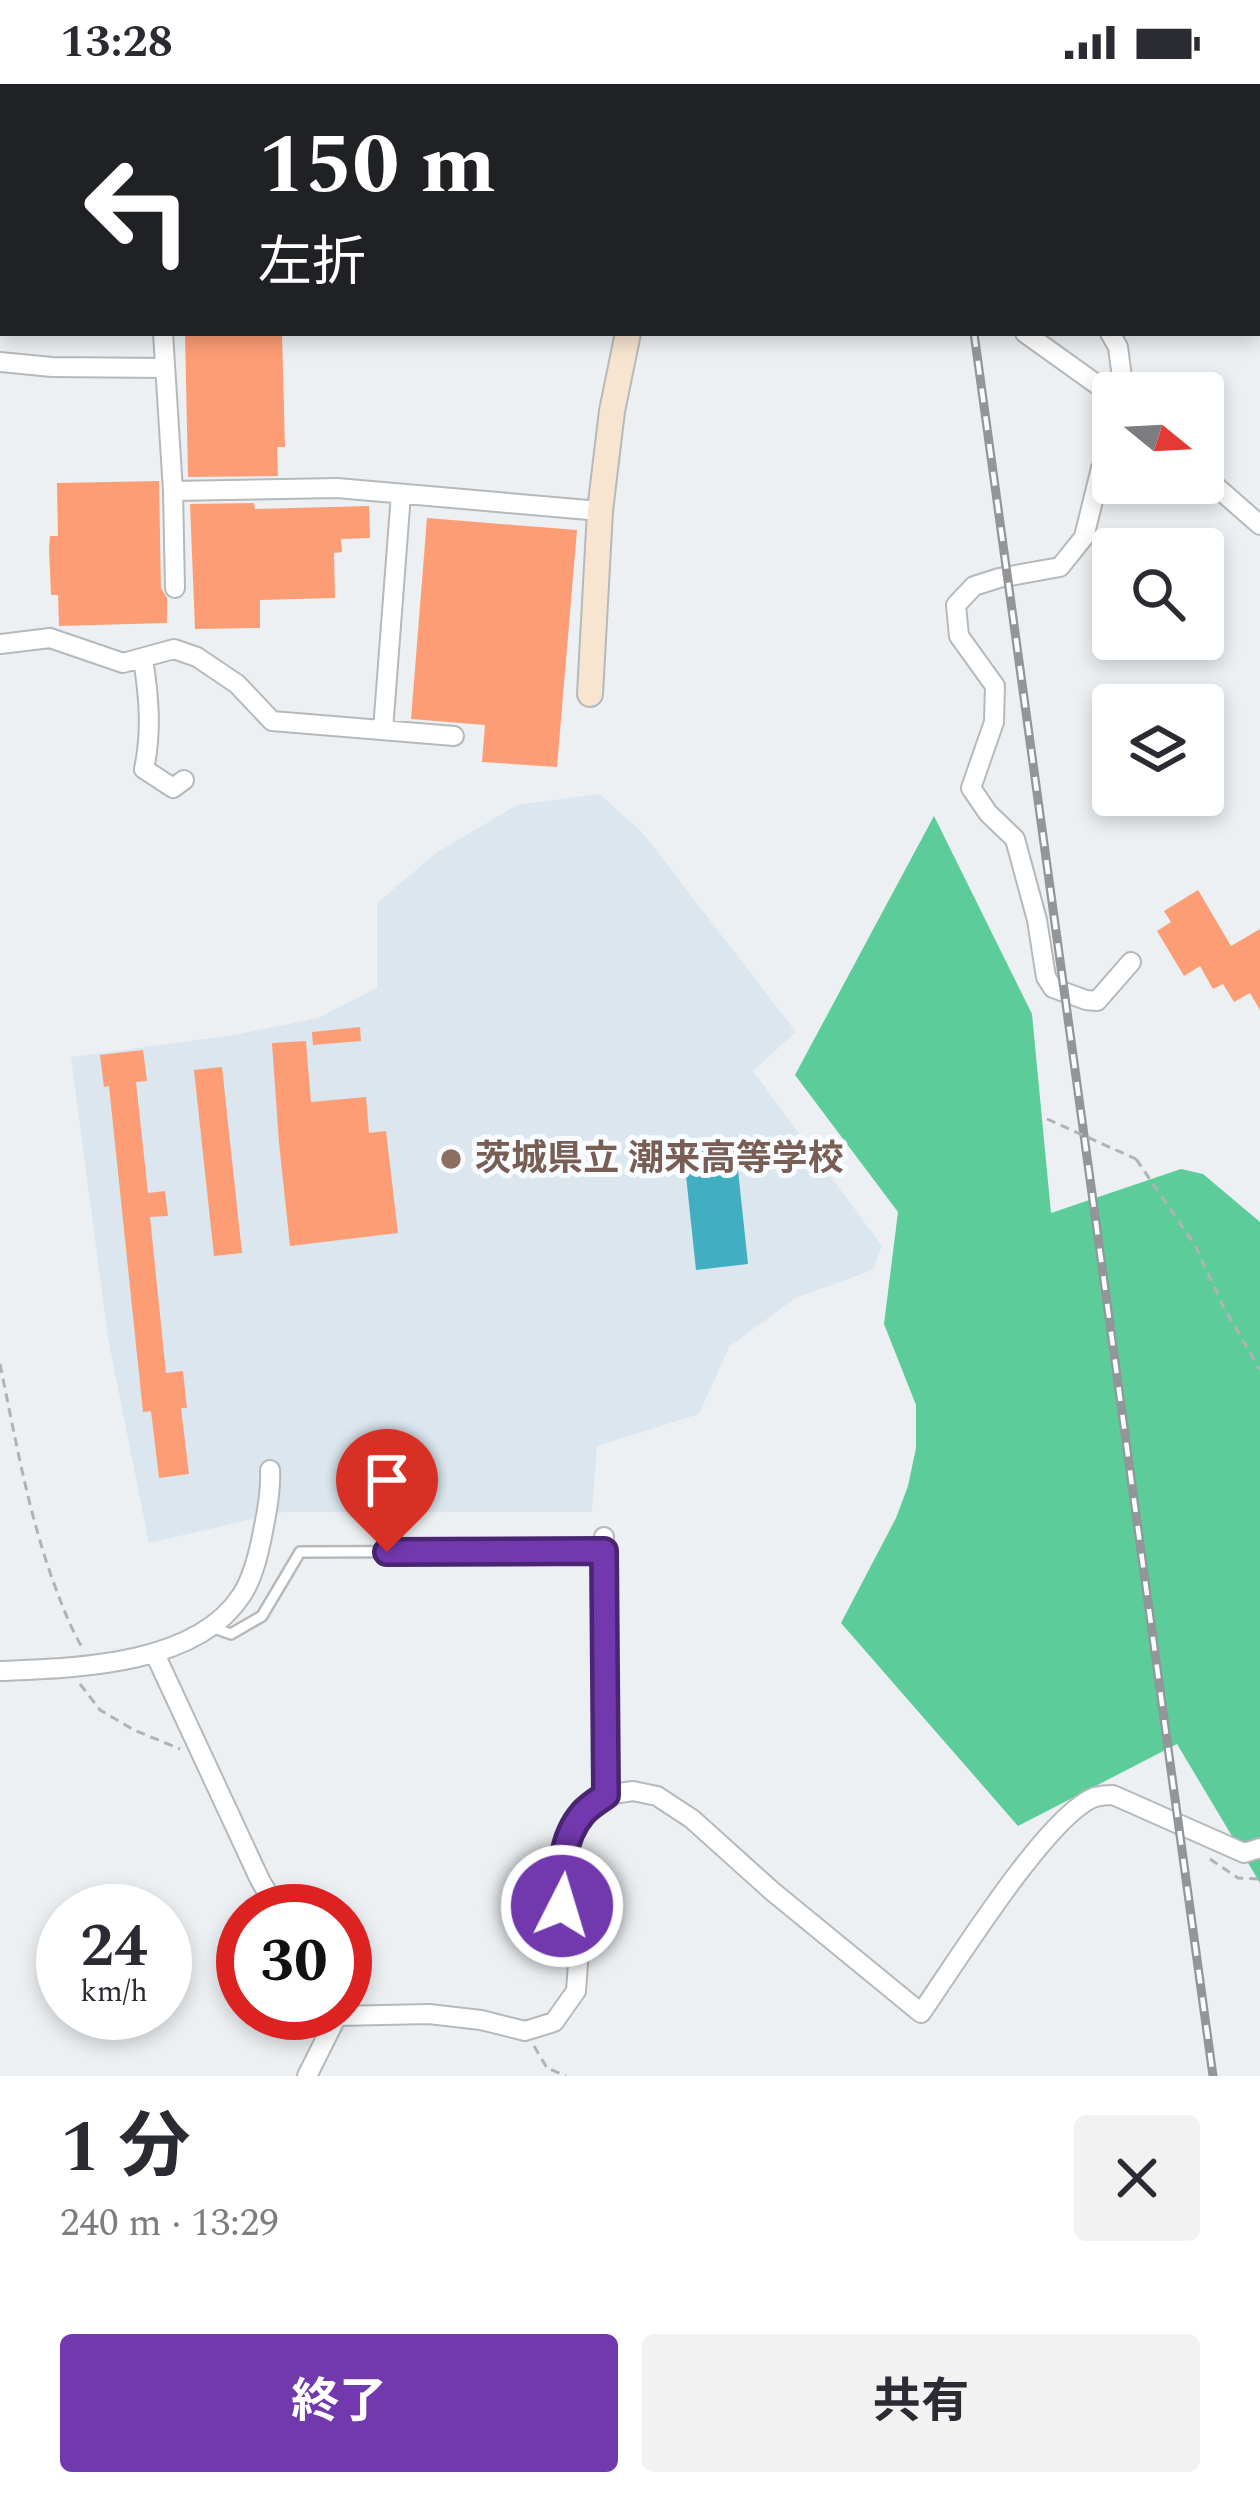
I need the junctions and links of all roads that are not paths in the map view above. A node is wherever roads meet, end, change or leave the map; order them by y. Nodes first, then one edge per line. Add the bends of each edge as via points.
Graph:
1 (163, 336) edge
2 (627, 336) edge
3 (1029, 336) edge
4 (1112, 336) edge
5 (0, 362) edge
6 (164, 368) junction
7 (1121, 372) edge
8 (1092, 381) edge
9 (173, 490) junction
10 (401, 494) junction
11 (1224, 494) edge
12 (1092, 504) edge
13 (600, 511) junction
14 (1260, 525) edge
15 (176, 588) dead end
16 (0, 644) edge
17 (143, 659) junction
18 (590, 694) dead end
19 (383, 730) junction
20 (454, 736) dead end
21 (184, 780) dead end
22 (1131, 962) dead end
23 (270, 1470) dead end
24 (604, 1544) joint
25 (211, 1627) junction
26 (155, 1654) junction
27 (0, 1671) edge
28 (606, 1795) junction
29 (1260, 1848) edge
30 (262, 1884) edge
31 (372, 2015) edge
32 (324, 2040) edge
33 (307, 2076) edge

1 - 6 street
2 - 13 street
3 - 8 street
4 - 7 street
5 - 6 street
6 - 9 street
9 - 10 street
9 - 15 street
10 - 13 street
10 - 19 street
11 - 14 street
12 - 22 street via 1084,537 1060,567 974,586 956,605 959,636 995,686 994,722 970,788 1015,839 1052,988 1097,1001
13 - 18 street
16 - 17 street via 50,638 123,663
17 - 19 street via 174,650 197,657 272,721
17 - 21 street via 151,737 144,769 173,788
19 - 20 street
23 - 25 street via 259,1551 241,1596
24 - 25 lane via 300,1552 262,1616 231,1634
24 - 28 street
25 - 26 street
26 - 27 street
26 - 30 street
28 - 29 street via 658,1796 692,1819 921,2013 1034,1852 1096,1796 1113,1795 1244,1853
28 - 31 street via 581,1814 560,1868 562,1906 579,1949 576,1991 554,2022 524,2031 429,2014
32 - 33 street

